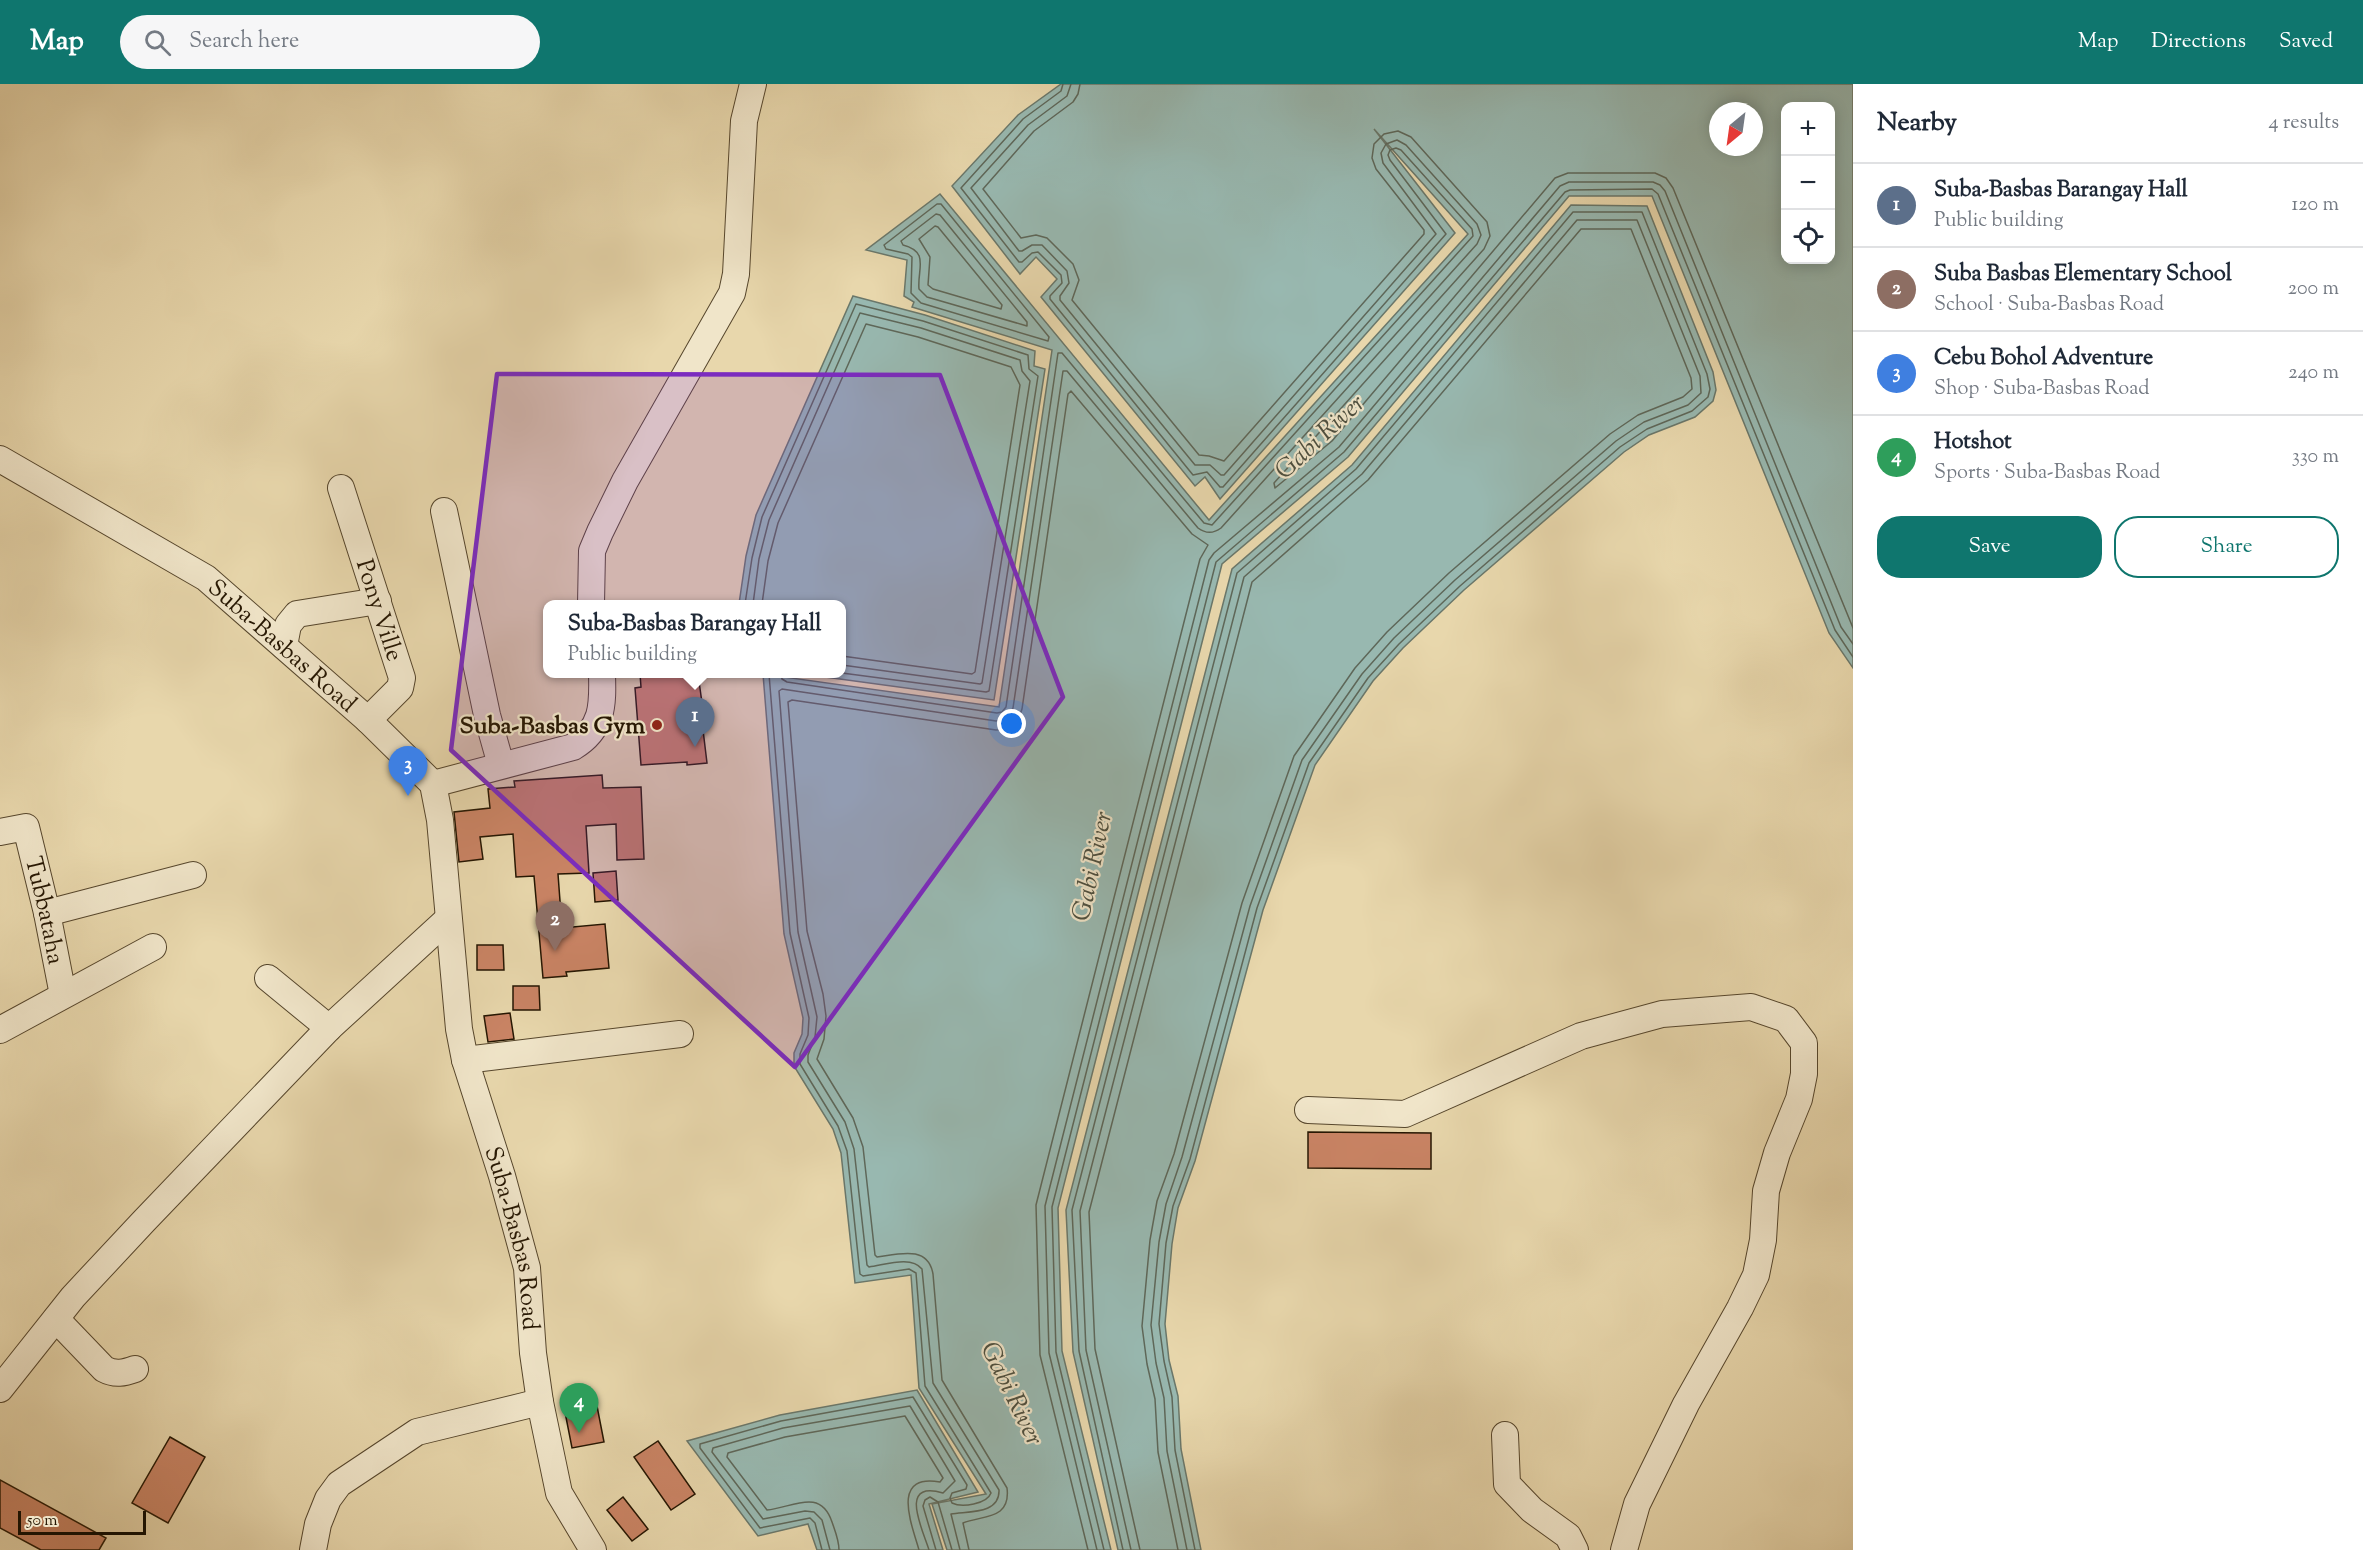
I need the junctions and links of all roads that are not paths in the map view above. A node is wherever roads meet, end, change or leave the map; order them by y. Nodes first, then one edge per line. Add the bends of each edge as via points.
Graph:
1 (753, 84) edge
2 (0, 459) edge
3 (341, 488) dead end
4 (444, 511) dead end
5 (378, 600) junction
6 (591, 600) edge
7 (284, 646) junction
8 (602, 678) edge
9 (368, 720) junction
10 (501, 765) junction
11 (433, 784) junction
12 (0, 832) edge
13 (193, 875) dead end
14 (47, 913) junction
15 (448, 919) junction
16 (153, 947) dead end
17 (268, 978) dead end
18 (63, 995) junction
19 (329, 1028) junction
20 (0, 1030) edge
21 (680, 1034) dead end
22 (465, 1060) junction
23 (1308, 1110) dead end
24 (56, 1319) junction
25 (135, 1369) dead end
26 (0, 1389) edge
27 (540, 1402) junction
28 (1505, 1435) dead end
29 (313, 1550) edge
30 (593, 1550) edge
31 (1575, 1550) edge
32 (1624, 1550) edge

1 - 6 street via 744,121 732,293 600,532 592,551
2 - 7 street, Suba-Basbas Road via 206,578
3 - 5 street, Pony Ville
4 - 10 street
5 - 7 street via 297,614 288,625
5 - 9 street, Pony Ville via 402,678 400,688
7 - 9 street, Suba-Basbas Road
8 - 10 street via 603,704 598,720 580,742
9 - 11 street, Suba-Basbas Road
10 - 11 street
11 - 15 street, Suba-Basbas Road
12 - 14 street, Tubbataha via 26,827
13 - 14 street
14 - 18 street, Tubbataha
15 - 19 street
15 - 22 street, Suba-Basbas Road
16 - 18 street
17 - 19 street
18 - 20 street
19 - 24 street
21 - 22 street
22 - 27 street, Suba-Basbas Road via 527,1268
23 - 32 street via 1405,1114 1581,1036 1662,1014 1751,1007 1785,1019 1804,1043 1799,1099 1766,1191 1756,1275 1637,1504
24 - 25 street via 104,1369 112,1373
24 - 26 street
27 - 29 street via 417,1432 339,1484 328,1498
27 - 30 street, Suba-Basbas Road via 559,1493
28 - 31 street via 1507,1484 1568,1536

